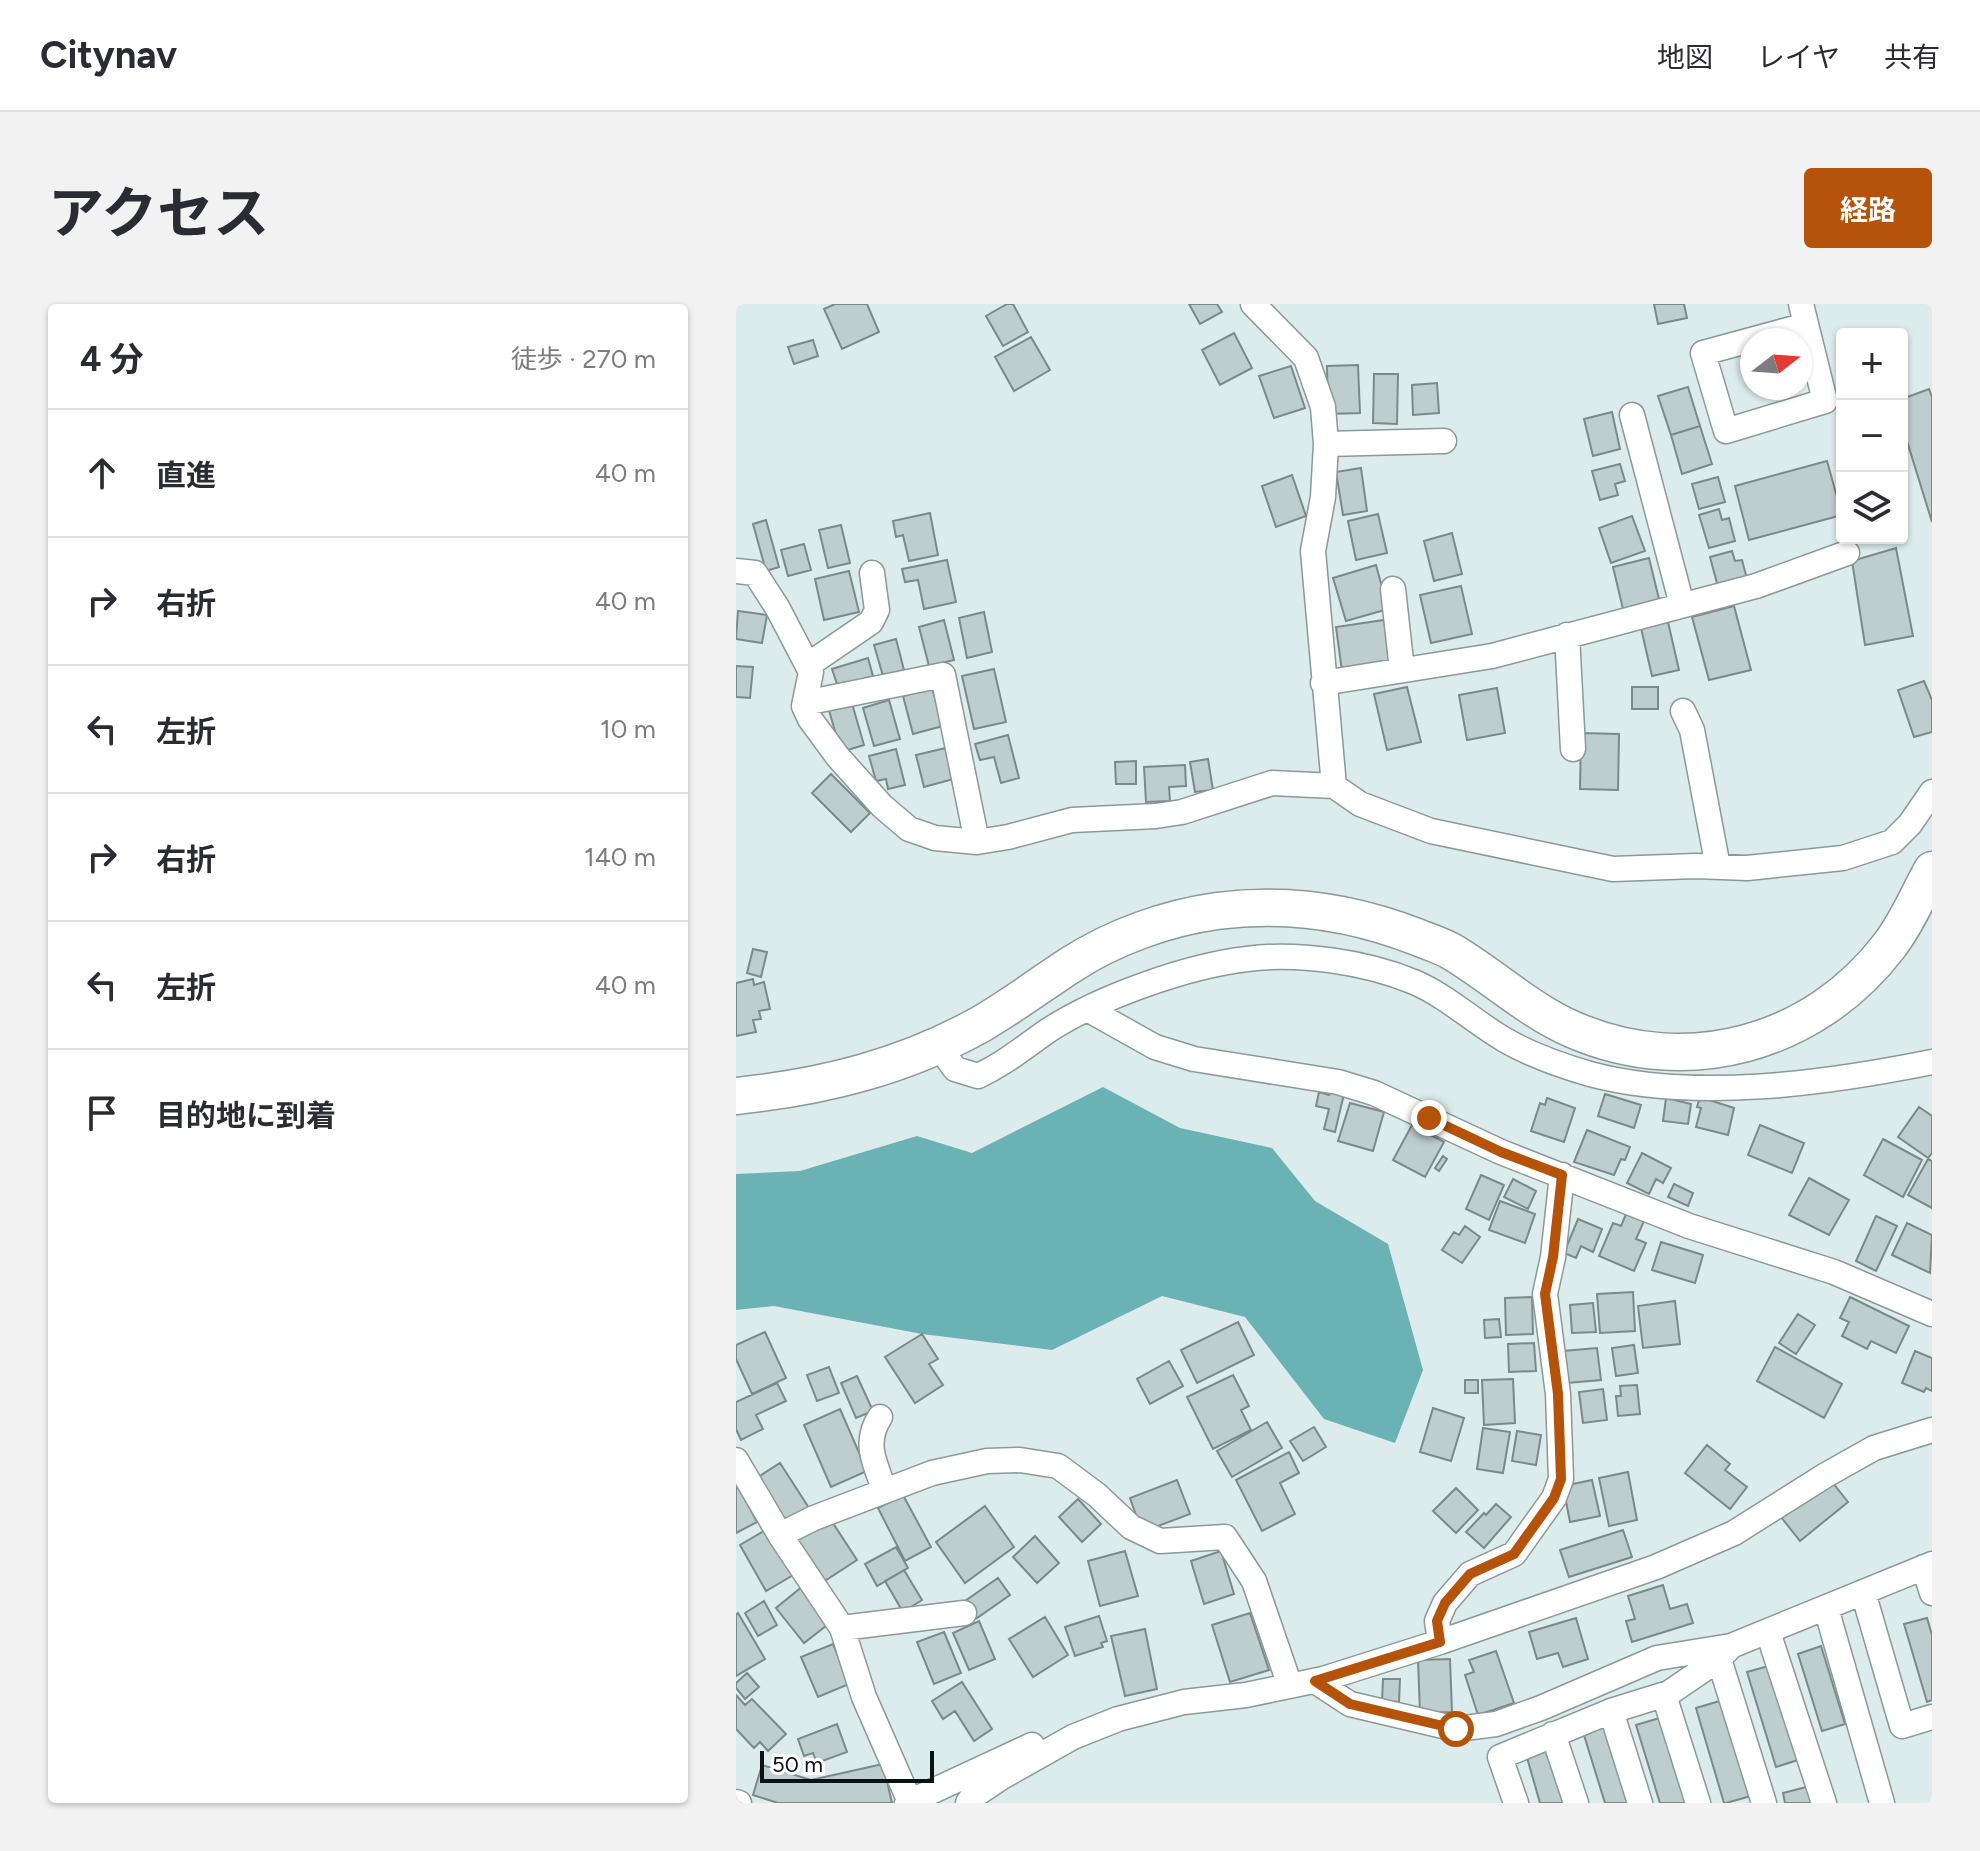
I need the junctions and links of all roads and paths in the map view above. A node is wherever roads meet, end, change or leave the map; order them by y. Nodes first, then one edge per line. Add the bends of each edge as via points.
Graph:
1 (1253, 304) edge
2 (1804, 314) edge
3 (1632, 415) dead end
4 (1444, 441) dead end
5 (1326, 444) junction
6 (1847, 553) dead end
7 (736, 572) edge
8 (872, 573) dead end
9 (1393, 589) dead end
10 (1682, 605) junction
11 (1567, 635) junction
12 (808, 665) junction
13 (1402, 670) junction
14 (1323, 683) junction
15 (805, 703) junction
16 (1683, 711) dead end
17 (1573, 749) dead end
18 (1334, 786) junction
19 (1932, 792) edge
20 (977, 842) junction
21 (1718, 867) junction
22 (1930, 878) edge
23 (1089, 1010) junction
24 (938, 1045) junction
25 (1932, 1062) edge
26 (736, 1096) edge
27 (1562, 1175) junction
28 (1932, 1314) edge
29 (880, 1417) dead end
30 (1932, 1430) edge
31 (736, 1460) edge
32 (885, 1491) junction
33 (780, 1535) junction
34 (1928, 1565) edge
35 (1863, 1592) junction
36 (1932, 1593) edge
37 (1826, 1608) junction
38 (964, 1613) dead end
39 (842, 1628) junction
40 (1768, 1632) junction
41 (1440, 1642) junction
42 (1725, 1652) junction
43 (1315, 1681) junction
44 (1290, 1686) junction
45 (1664, 1695) junction
46 (1611, 1711) junction
47 (1932, 1717) edge
48 (1553, 1734) junction
49 (1073, 1737) junction
50 (909, 1802) edge
51 (968, 1803) edge
52 (1516, 1803) edge
53 (1576, 1803) edge
54 (1640, 1803) edge
55 (1698, 1803) edge
56 (1764, 1803) edge
57 (1824, 1803) edge
58 (1882, 1803) edge

1 - 5 street via 1306,358 1323,407
2 - 2 street via 1825,401 1726,431 1703,353
3 - 10 street
4 - 5 street
5 - 14 street via 1313,551
6 - 10 street via 1756,586
7 - 12 street via 755,573
8 - 12 street via 877,610 871,622
9 - 13 street
10 - 11 street
11 - 13 street via 1492,656
11 - 17 street
12 - 15 street
13 - 14 street
14 - 18 street
15 - 20 street via 810,719 838,757 909,829
15 - 20 street via 943,675
16 - 21 street via 1692,730
18 - 20 street via 1272,783 1182,812 1072,820
18 - 21 street via 1360,804 1431,831 1508,849 1613,869
19 - 21 street via 1892,842 1872,850 1816,861
22 - 24 street via 1890,946 1833,1003 1772,1035 1715,1050 1664,1054 1604,1042 1546,1016 1449,950 1368,920 1288,908 1215,912 1134,933
23 - 24 street via 978,1076 955,1069
23 - 25 street via 1151,982 1205,967 1297,956 1414,982 1546,1059 1619,1079 1728,1087 1799,1083
23 - 27 street via 1155,1047 1194,1059 1338,1082 1374,1093
24 - 26 street via 839,1081
27 - 28 street via 1689,1226 1834,1272
27 - 41 street via 1545,1294 1558,1394 1561,1479 1554,1498 1514,1554 1470,1574 1445,1603 1437,1621
29 - 32 street via 870,1452
30 - 41 street via 1874,1448 1695,1551
31 - 33 street
32 - 33 street
32 - 44 street via 932,1473 1020,1460 1058,1466 1131,1527 1160,1541 1225,1537 1254,1581
33 - 39 street
34 - 35 street
34 - 36 street
35 - 37 street
35 - 47 street via 1902,1726
37 - 40 street
37 - 58 street
38 - 39 street
39 - 50 street via 864,1697
40 - 42 street
40 - 57 street
41 - 43 street
42 - 43 street via 1657,1658 1530,1712 1496,1724 1456,1729 1350,1704
42 - 45 street
42 - 56 street
43 - 44 street
44 - 49 street via 1184,1702
45 - 46 street
45 - 55 street
46 - 48 street
46 - 54 street
48 - 52 street via 1500,1757
48 - 53 street
49 - 50 street via 1052,1737
49 - 51 street

